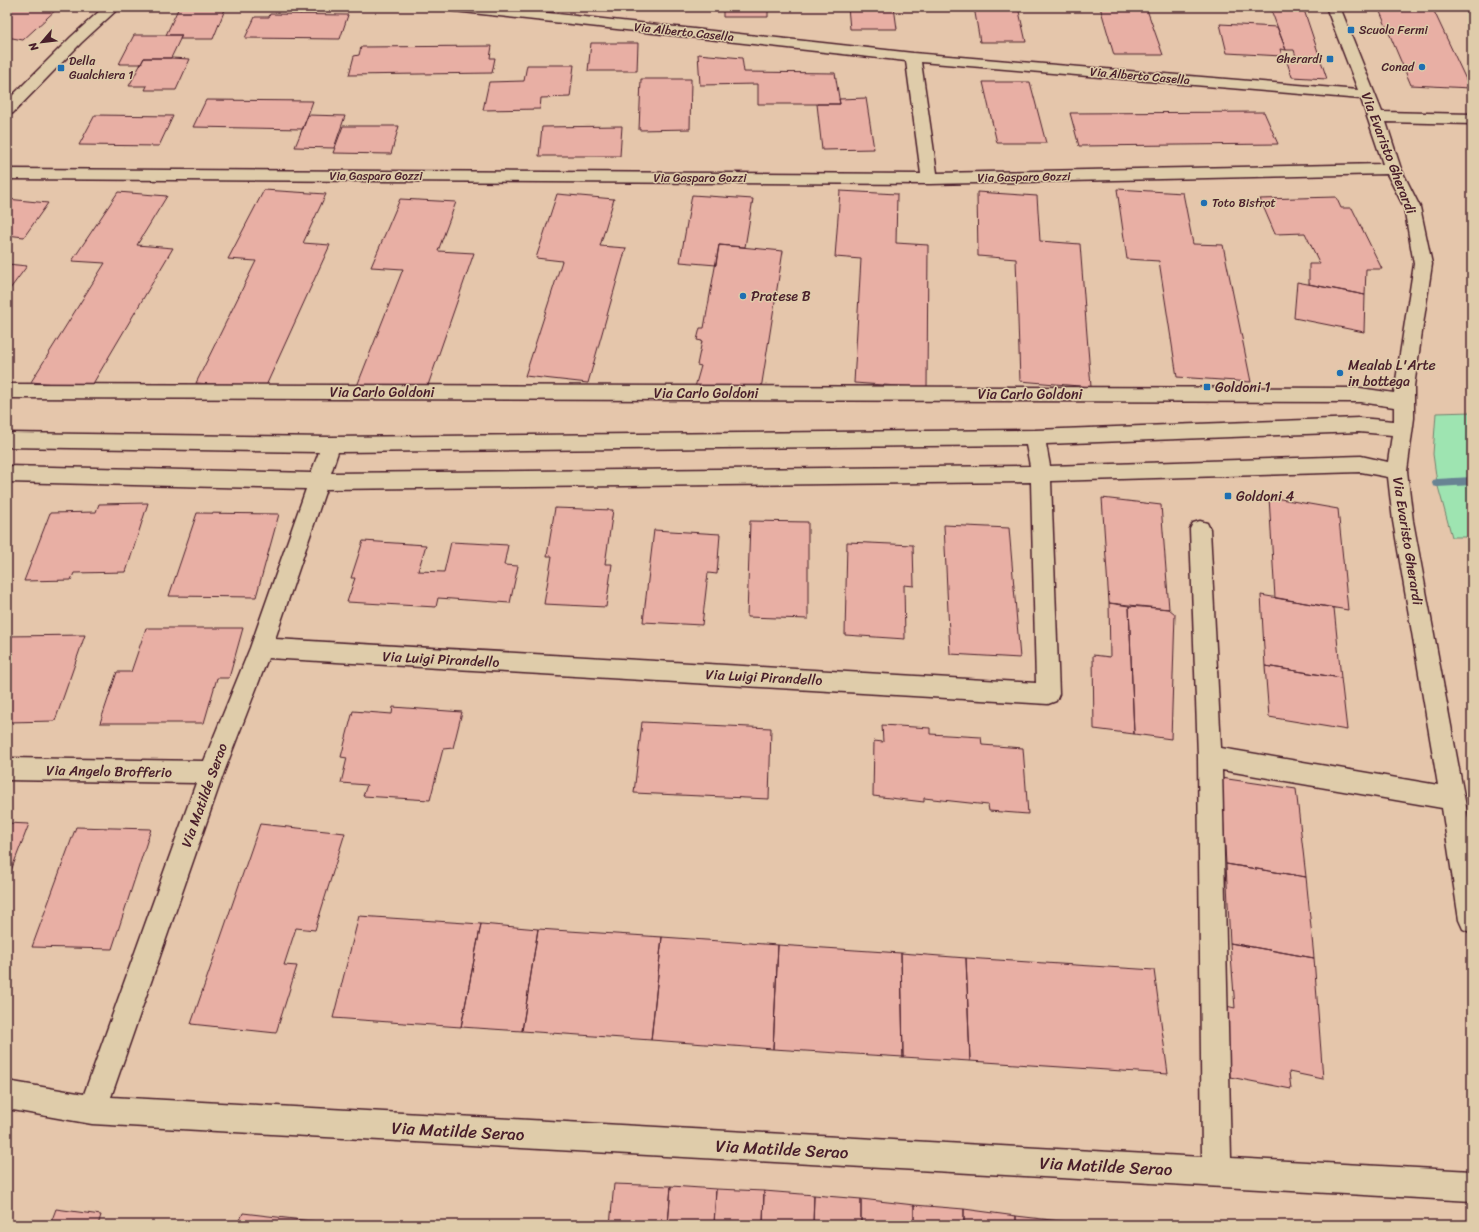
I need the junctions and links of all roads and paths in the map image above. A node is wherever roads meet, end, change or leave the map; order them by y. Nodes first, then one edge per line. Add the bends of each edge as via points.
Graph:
1 (113, 7) edge
2 (454, 7) edge
3 (1333, 7) edge
4 (914, 57) junction
5 (1366, 95) junction
6 (7, 110) edge
7 (1376, 117) junction
8 (1472, 119) edge
9 (1393, 169) junction
10 (7, 174) edge
11 (930, 179) junction
12 (7, 391) edge
13 (1404, 402) junction
14 (1402, 429) junction
15 (1035, 437) junction
16 (7, 440) edge
17 (331, 445) junction
18 (1397, 471) junction
19 (7, 474) edge
20 (1041, 474) junction
21 (318, 480) junction
22 (1200, 529) dead end
23 (261, 648) junction
24 (1210, 757) junction
25 (7, 769) edge
26 (212, 772) junction
27 (1453, 799) junction
28 (1472, 920) edge
29 (7, 1095) edge
30 (92, 1110) junction
31 (1217, 1172) junction
32 (1472, 1186) edge

1 - 6 street via 76,40
2 - 4 street, Via Alberto Casella
3 - 5 street, Via Evaristo Gherardi
4 - 5 street, Via Alberto Casella
4 - 11 street
5 - 7 street, Via Evaristo Gherardi
7 - 8 street
7 - 9 street, Via Evaristo Gherardi
9 - 11 street, Via Gasparo Gozzi
9 - 13 street, Via Evaristo Gherardi via 1412,207 1423,264 1404,386
10 - 11 street, Via Gasparo Gozzi
12 - 13 street, Via Carlo Goldoni via 1352,395
13 - 14 street, Via Evaristo Gherardi
14 - 15 street via 1359,424
14 - 18 street, Via Evaristo Gherardi
15 - 17 street
15 - 20 street
16 - 17 street
17 - 21 street
18 - 20 street via 1361,464
18 - 27 street, Via Evaristo Gherardi via 1403,521
19 - 21 street
20 - 21 street
20 - 23 street, Via Luigi Pirandello via 1048,694
21 - 23 street, Via Matilde Serao
22 - 24 street
23 - 26 street, Via Matilde Serao
24 - 27 street
24 - 31 street
25 - 26 street, Via Angelo Brofferio
26 - 30 street, Via Matilde Serao
27 - 28 street, Via Evaristo Gherardi
29 - 30 street, Via Matilde Serao
30 - 31 street, Via Matilde Serao
31 - 32 street, Via Matilde Serao

